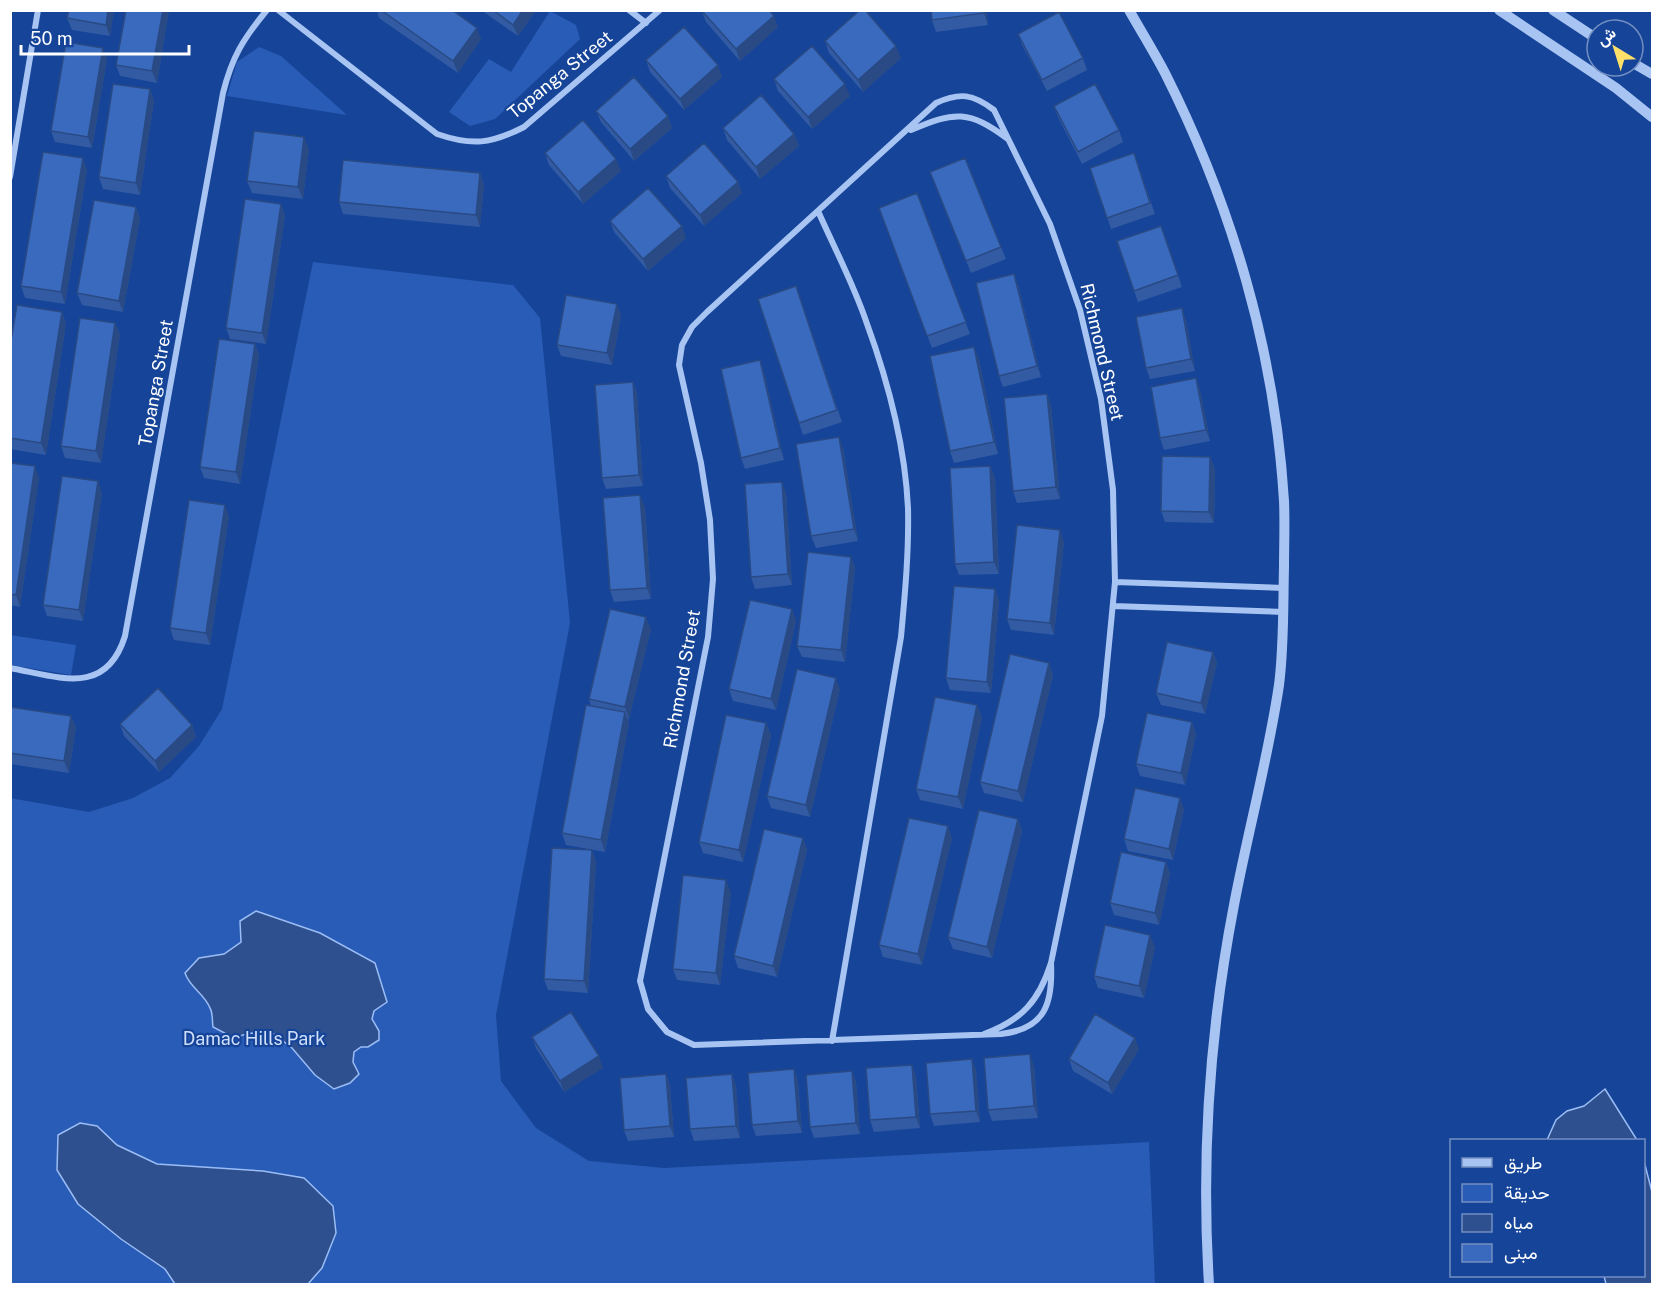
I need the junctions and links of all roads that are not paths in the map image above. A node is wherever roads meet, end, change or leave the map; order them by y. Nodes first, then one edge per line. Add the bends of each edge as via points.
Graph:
1 (38, 10) edge
2 (267, 10) edge
3 (278, 10) edge
4 (629, 10) edge
5 (660, 10) edge
6 (1129, 10) edge
7 (1499, 10) edge
8 (1554, 10) edge
9 (646, 23) junction
10 (1585, 31) edge
11 (1653, 117) edge
12 (905, 132) junction
13 (1011, 142) junction
14 (10, 177) edge
15 (818, 211) junction
16 (1115, 582) junction
17 (1284, 588) junction
18 (1113, 606) junction
19 (1283, 612) junction
20 (10, 668) edge
21 (1051, 963) junction
22 (984, 1034) junction
23 (832, 1041) junction
24 (1209, 1284) edge

1 - 14 street
2 - 20 street, Topanga Street via 242,41 230,66 120,653 94,676 77,679
3 - 9 street, Topanga Street via 437,134 482,143 504,138 524,127
4 - 9 street
5 - 9 street, Topanga Street
6 - 17 street via 1202,153 1234,238 1258,325 1275,413 1284,503
7 - 11 street
8 - 10 street
12 - 13 street, Richmond Street via 948,116 963,116 991,126
12 - 13 street, Richmond Street via 936,103 966,96 982,100 994,110
12 - 15 street, Richmond Street
13 - 16 street, Richmond Street via 1050,224 1080,310 1096,377 1113,490
15 - 23 street via 866,318 886,379 908,507 908,572 901,636
15 - 23 street, Richmond Street via 692,327 682,345 679,365 711,520 713,579 708,637 640,981 648,1009 667,1032 694,1045
16 - 17 street
16 - 18 street, Richmond Street
17 - 19 street
18 - 19 street
18 - 21 street, Richmond Street via 1101,716
19 - 24 street via 1279,682 1233,908 1219,1004 1209,1096
21 - 22 street, Richmond Street via 1044,984 1029,1006 1009,1023
21 - 22 street, Richmond Street via 1050,999 1036,1020 1014,1033
22 - 23 street, Richmond Street

